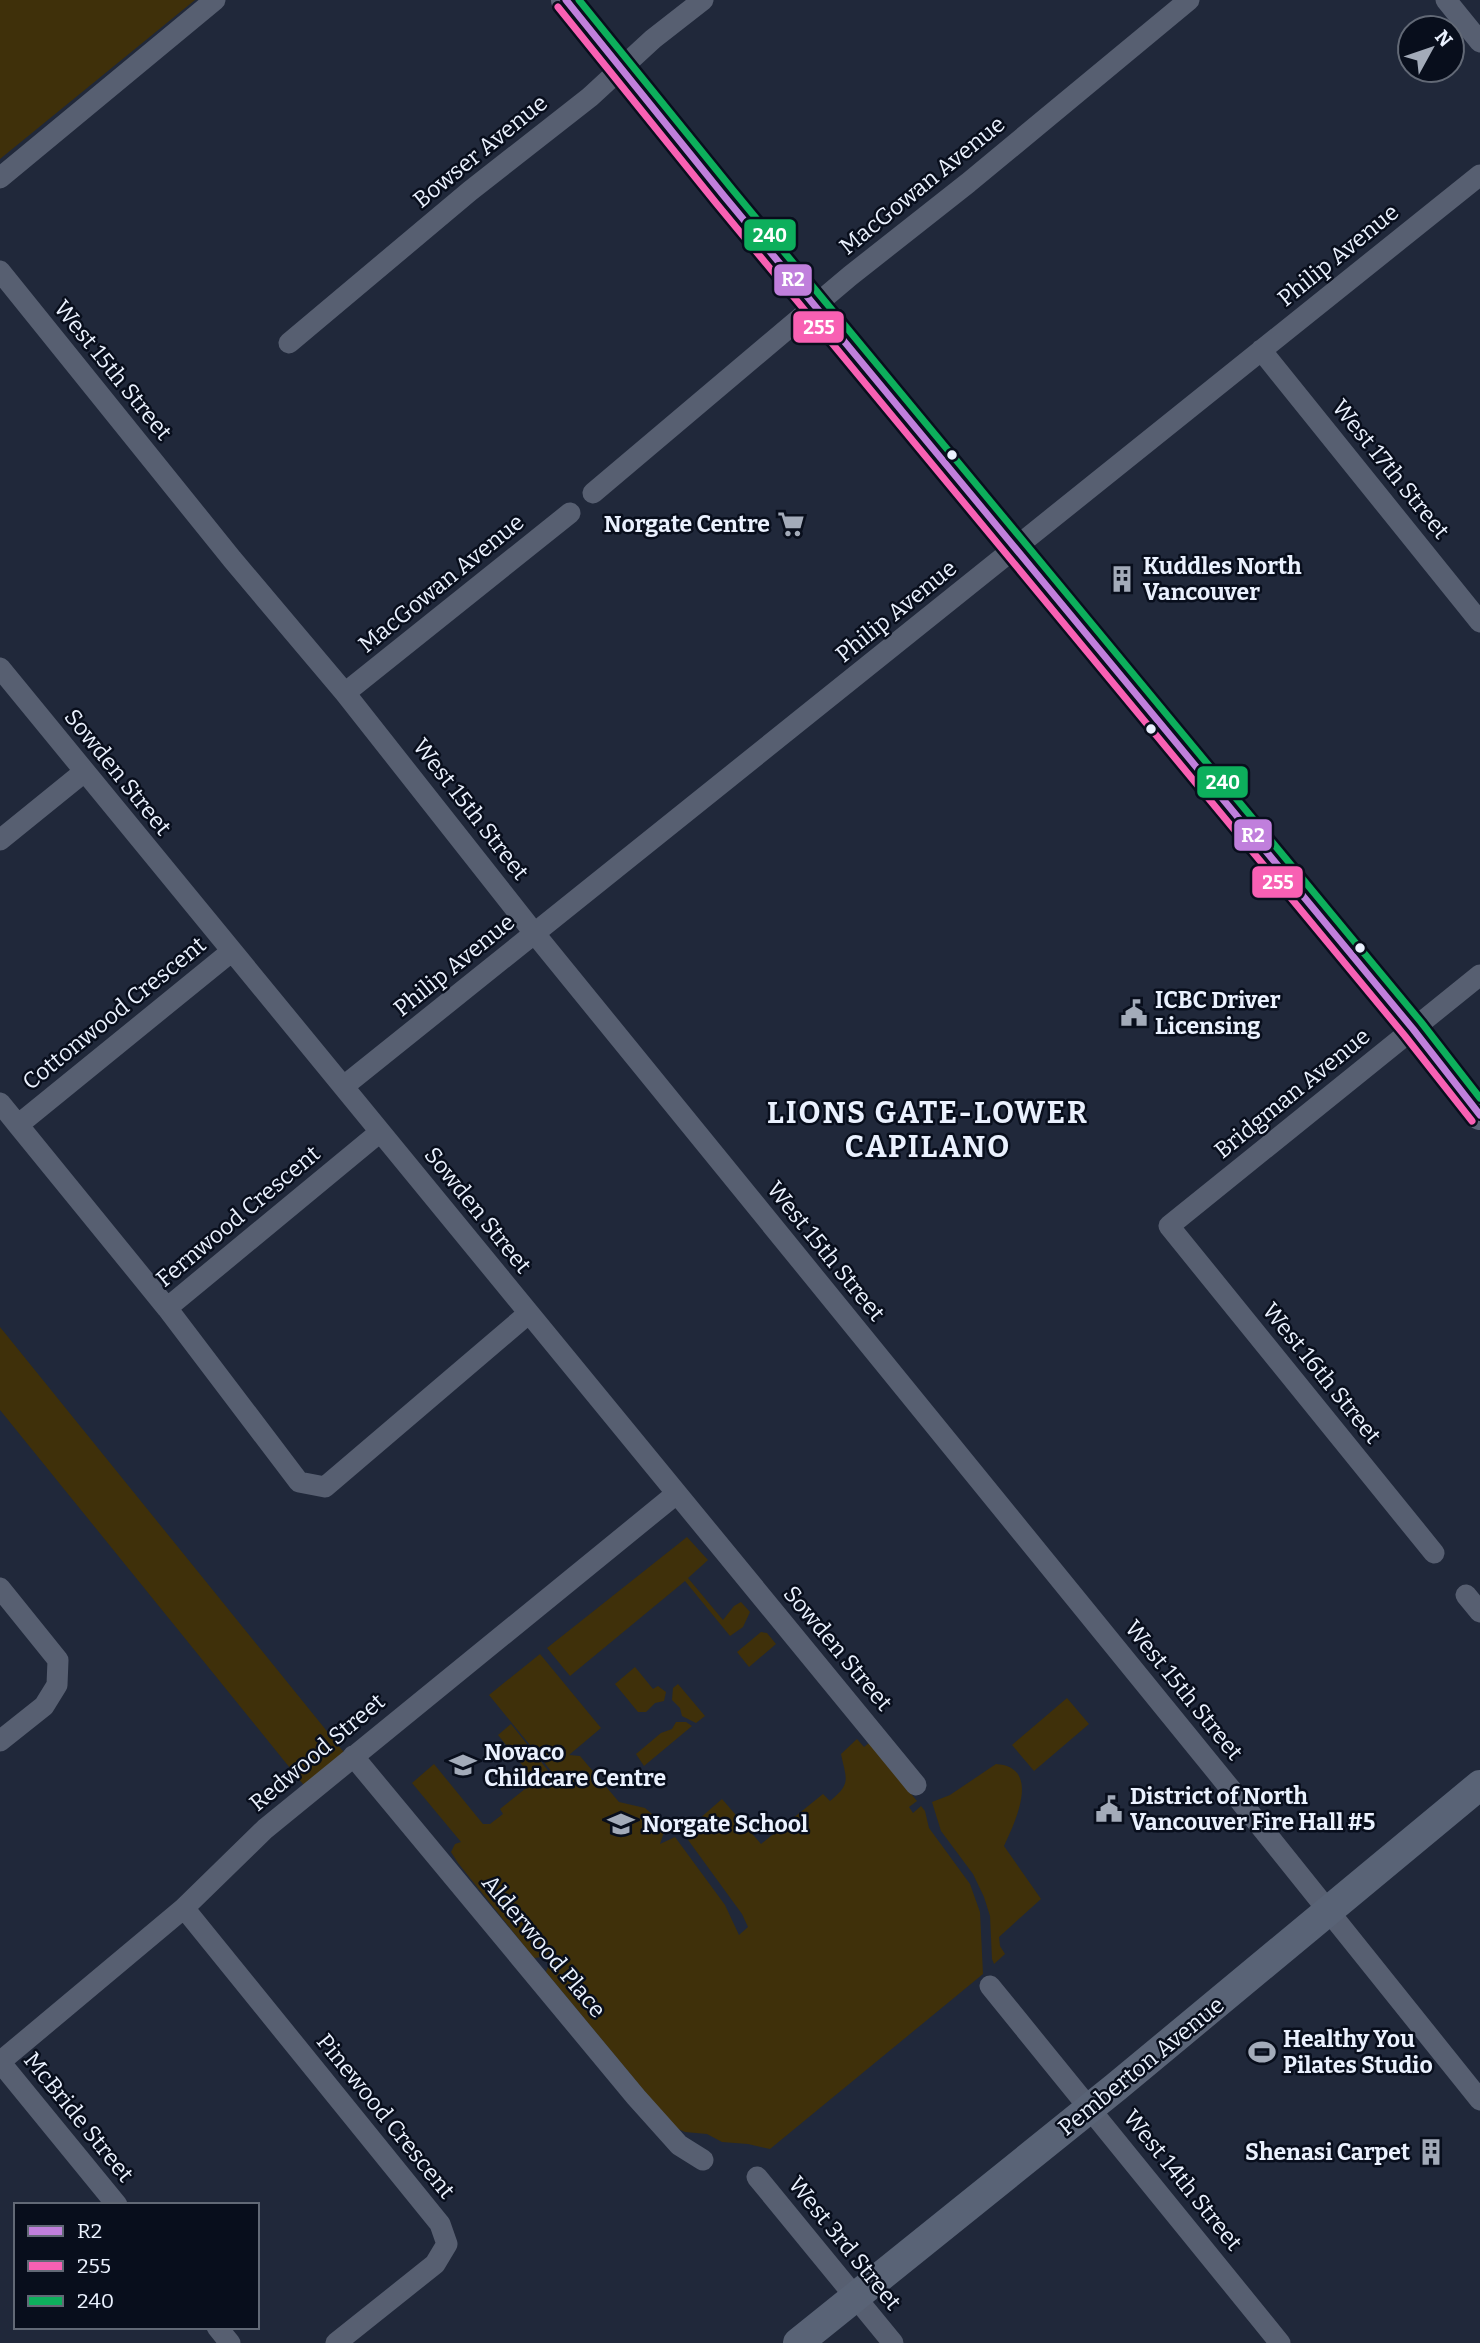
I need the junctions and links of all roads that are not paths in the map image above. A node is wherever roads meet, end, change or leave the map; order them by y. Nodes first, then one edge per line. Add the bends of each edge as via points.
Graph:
1 (215, 0) edge
2 (566, 0) edge
3 (703, 0) edge
4 (1189, 0) edge
5 (1446, 0) edge
6 (1480, 42) edge
7 (621, 69) junction
8 (1480, 175) edge
9 (0, 178) edge
10 (0, 271) edge
11 (815, 306) junction
12 (289, 343) dead end
13 (1261, 350) junction
14 (593, 493) dead end
15 (570, 513) dead end
16 (1016, 548) junction
17 (1480, 622) edge
18 (0, 668) edge
19 (345, 693) junction
20 (84, 772) junction
21 (0, 840) edge
22 (535, 934) junction
23 (232, 951) junction
24 (1480, 975) edge
25 (1413, 1029) junction
26 (344, 1086) junction
27 (0, 1103) edge
28 (1480, 1115) edge
29 (18, 1125) junction
30 (380, 1132) junction
31 (1169, 1226) joint
32 (167, 1308) junction
33 (529, 1313) junction
34 (676, 1494) junction
35 (1434, 1553) dead end
36 (0, 1588) edge
37 (1466, 1595) dead end
38 (1480, 1612) edge
39 (0, 1741) edge
40 (353, 1756) junction
41 (916, 1785) dead end
42 (1480, 1785) edge
43 (184, 1908) junction
44 (1328, 1911) junction
45 (990, 1986) dead end
46 (0, 2062) edge
47 (1480, 2100) edge
48 (1091, 2108) junction
49 (703, 2160) dead end
50 (757, 2177) dead end
51 (115, 2203) edge
52 (856, 2297) junction
53 (219, 2329) edge
54 (230, 2343) edge
55 (336, 2343) edge
56 (798, 2343) edge
57 (893, 2343) edge
58 (1280, 2343) edge

1 - 9 street
2 - 7 main road
3 - 7 street, Bowser Avenue
4 - 11 street, MacGowan Avenue
5 - 6 street
7 - 11 main road
7 - 12 street, Bowser Avenue
8 - 13 street, Philip Avenue
10 - 19 street, West 15th Street
11 - 14 street, MacGowan Avenue
11 - 16 main road
13 - 16 street, Philip Avenue
13 - 17 street, West 17th Street
15 - 19 street, MacGowan Avenue
16 - 22 street, Philip Avenue
16 - 25 main road
18 - 20 street, Sowden Street
19 - 22 street, West 15th Street
20 - 21 street
20 - 23 street, Sowden Street
22 - 26 street, Philip Avenue
22 - 44 street, West 15th Street
23 - 26 street, Sowden Street
23 - 29 street, Cottonwood Crescent
24 - 25 street, Bridgman Avenue
25 - 28 main road
25 - 31 street, Bridgman Avenue
26 - 30 street, Sowden Street
27 - 29 street, Cottonwood Crescent
29 - 32 street
30 - 32 street, Fernwood Crescent
30 - 33 street, Sowden Street
31 - 35 street, West 16th Street
32 - 33 street, Fernwood Crescent via 299,1482 325,1487
33 - 34 street, Sowden Street
34 - 40 street, Redwood Street
34 - 41 street, Sowden Street
36 - 39 street via 58,1660 57,1685 44,1706
37 - 38 street
40 - 43 street, Redwood Street via 265,1829
40 - 49 street, Alderwood Place via 635,2097 679,2146
42 - 44 main road, Pemberton Avenue
43 - 46 street, Redwood Street
43 - 55 street, Pinewood Crescent via 440,2224 447,2244 435,2264
44 - 47 street, West 15th Street
44 - 48 main road, Pemberton Avenue
45 - 48 street, West 14th Street
46 - 51 street, McBride Street
48 - 52 main road, Pemberton Avenue
48 - 58 street, West 14th Street
50 - 52 street, West 3rd Street
52 - 56 main road, Pemberton Avenue
52 - 57 street, West 3rd Street
53 - 54 street

